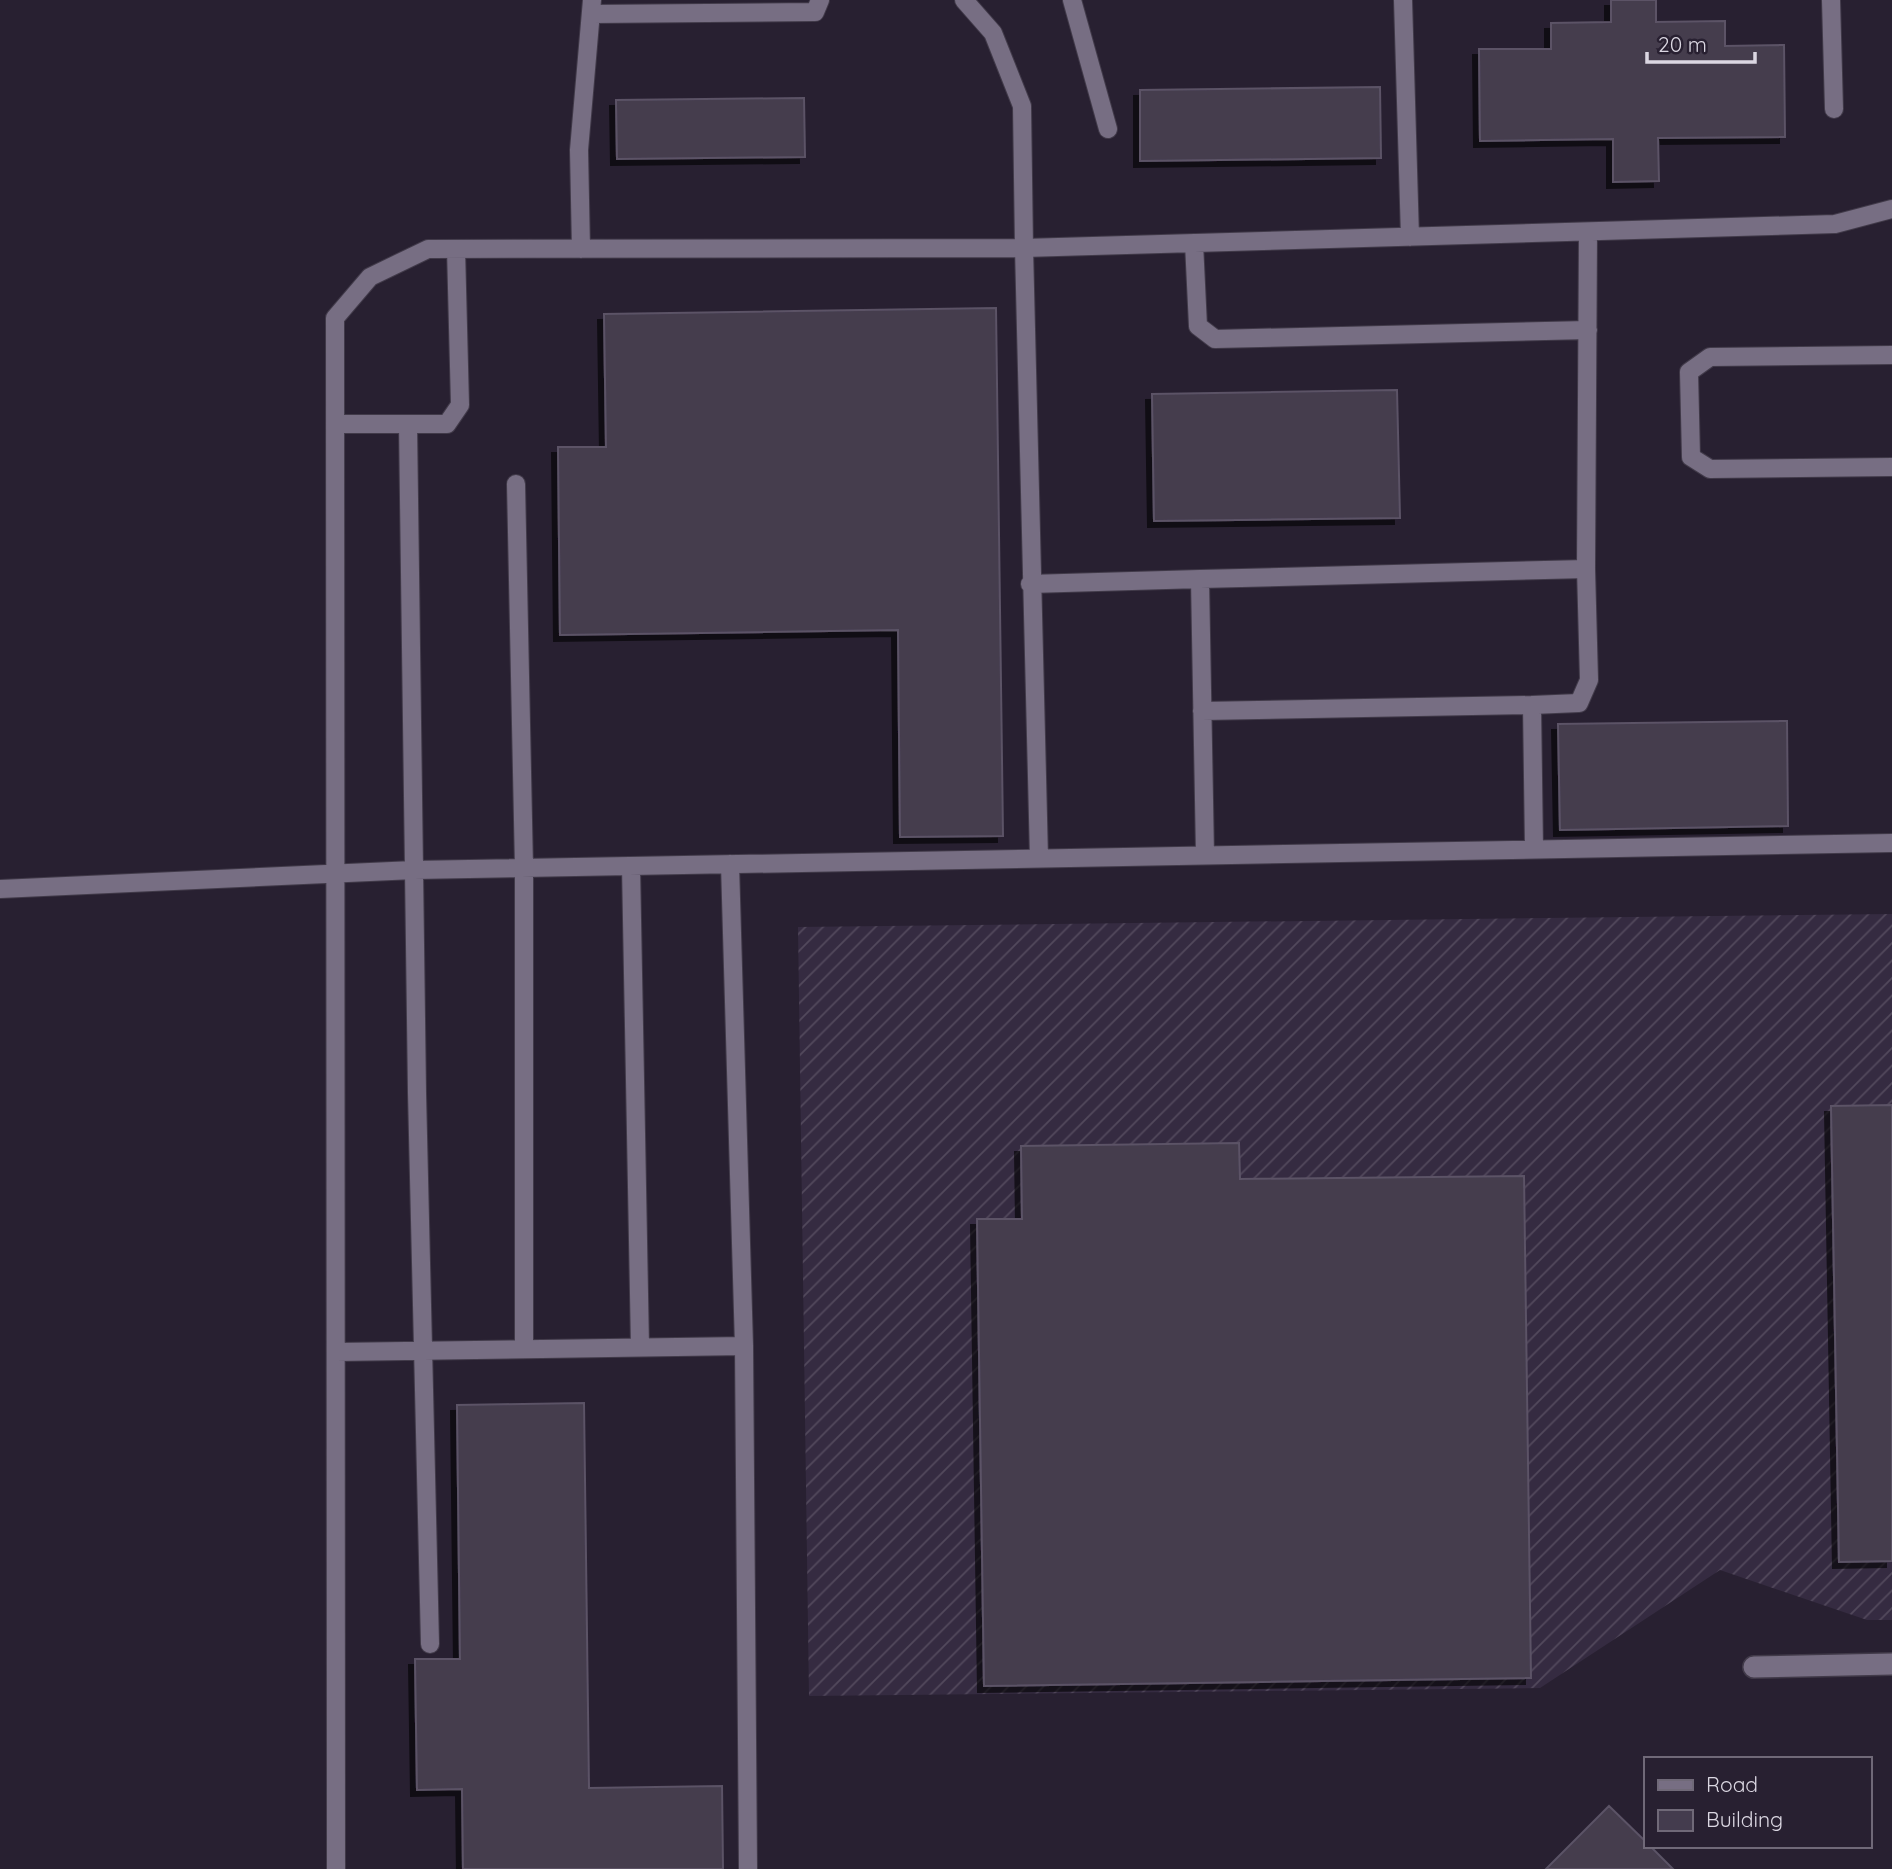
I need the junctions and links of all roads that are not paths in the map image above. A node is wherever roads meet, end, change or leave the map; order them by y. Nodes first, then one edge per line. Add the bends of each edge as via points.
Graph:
1 (820, 0) edge
2 (964, 0) edge
3 (1072, 0) edge
4 (1403, 0) edge
5 (1831, 0) edge
6 (592, 7) edge
7 (1834, 109) dead end
8 (1108, 129) dead end
9 (1892, 209) edge
10 (1588, 232) junction
11 (1410, 237) junction
12 (1194, 243) junction
13 (1024, 248) junction
14 (581, 249) junction
15 (456, 250) junction
16 (1588, 330) junction
17 (1892, 355) edge
18 (335, 424) junction
19 (408, 424) junction
20 (1892, 467) edge
21 (516, 484) dead end
22 (1587, 569) junction
23 (1200, 579) junction
24 (1031, 584) junction
25 (1532, 705) junction
26 (1202, 711) junction
27 (1892, 843) edge
28 (1534, 849) junction
29 (1205, 855) junction
30 (1040, 858) junction
31 (730, 864) junction
32 (631, 866) junction
33 (524, 868) junction
34 (414, 870) junction
35 (336, 872) junction
36 (0, 889) edge
37 (744, 1346) junction
38 (640, 1347) junction
39 (524, 1349) junction
40 (426, 1350) junction
41 (336, 1352) junction
42 (430, 1643) dead end
43 (1892, 1664) edge
44 (1754, 1667) dead end
45 (336, 1869) edge
46 (748, 1869) edge

1 - 6 lane via 815,12
2 - 13 lane via 993,33 1022,106
3 - 8 lane
4 - 11 lane
5 - 7 lane
6 - 14 lane via 579,150
9 - 10 lane via 1835,224
10 - 11 lane
10 - 16 lane
11 - 12 lane
12 - 13 lane
12 - 16 lane via 1198,326 1215,338
13 - 14 lane
13 - 24 lane
14 - 15 lane
15 - 18 lane via 428,249 370,277 335,318
15 - 19 lane via 460,405 447,424
16 - 22 lane
17 - 20 lane via 1710,357 1689,372 1691,457 1710,469
18 - 19 lane
18 - 35 lane
19 - 34 lane
21 - 33 lane
22 - 23 lane
22 - 25 lane via 1590,680 1579,703
23 - 24 lane
23 - 26 lane
24 - 30 lane
25 - 26 lane
25 - 28 lane
26 - 29 lane
27 - 28 lane
28 - 29 lane
29 - 30 lane
30 - 31 lane
31 - 32 lane
31 - 37 lane
32 - 33 lane
32 - 38 lane
33 - 34 lane
33 - 39 lane
34 - 35 lane
34 - 40 lane
35 - 36 lane
35 - 41 lane
37 - 38 lane
37 - 46 lane
38 - 39 lane
39 - 40 lane
40 - 41 lane
40 - 42 lane
41 - 45 lane
43 - 44 street

